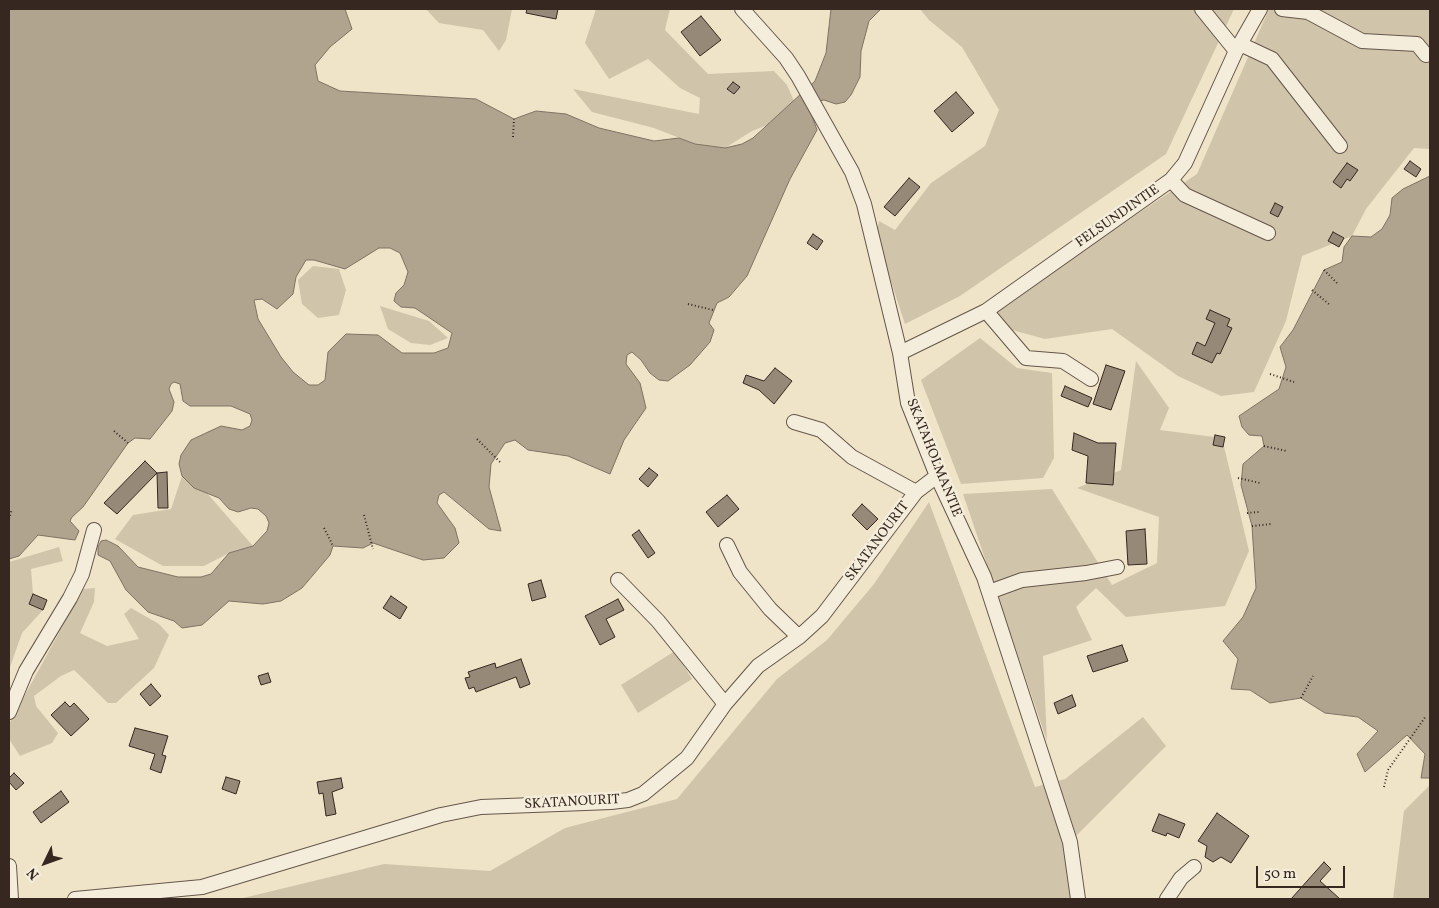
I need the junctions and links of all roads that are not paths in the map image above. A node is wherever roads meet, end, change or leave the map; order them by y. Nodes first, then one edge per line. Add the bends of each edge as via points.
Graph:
1 (742, 9) edge
2 (1202, 9) edge
3 (1260, 9) edge
4 (1282, 9) edge
5 (1238, 47) junction
6 (1426, 55) dead end
7 (1340, 146) dead end
8 (1171, 180) junction
9 (1268, 233) dead end
10 (986, 311) junction
11 (900, 353) junction
12 (1090, 379) dead end
13 (794, 422) dead end
14 (937, 476) junction
15 (916, 492) junction
16 (94, 530) dead end
17 (727, 545) dead end
18 (1117, 567) dead end
19 (618, 580) dead end
20 (989, 592) junction
21 (799, 637) junction
22 (725, 704) junction
23 (9, 712) edge
24 (9, 866) edge
25 (1194, 867) dead end
26 (11, 899) edge
27 (75, 899) edge
28 (1078, 899) edge
29 (1167, 899) edge

1 - 11 street, SKATAHOLMANTIE via 786,58 852,172 864,204
2 - 5 street
3 - 5 street, FELSUNDINTIE
4 - 6 street via 1308,12 1362,41 1416,44
5 - 7 street via 1272,59
5 - 8 street, FELSUNDINTIE via 1185,163
8 - 9 street via 1185,195
8 - 10 street, FELSUNDINTIE
10 - 11 street, FELSUNDINTIE
10 - 12 street via 1026,358 1063,361
11 - 14 street, SKATAHOLMANTIE via 908,402
13 - 15 street via 821,430 852,457
14 - 15 street, SKATANOURIT
14 - 20 street, SKATAHOLMANTIE
15 - 21 street, SKATANOURIT via 822,616
16 - 23 street via 82,574 26,672
17 - 21 street via 740,572
18 - 20 street via 1022,580
19 - 22 street via 658,621
20 - 28 street, SKATAHOLMANTIE via 1070,842
21 - 22 street, SKATANOURIT via 758,666
22 - 27 street, SKATANOURIT via 687,758 643,794 628,800 481,807 441,815 202,886
24 - 26 street
25 - 29 street via 1181,878

